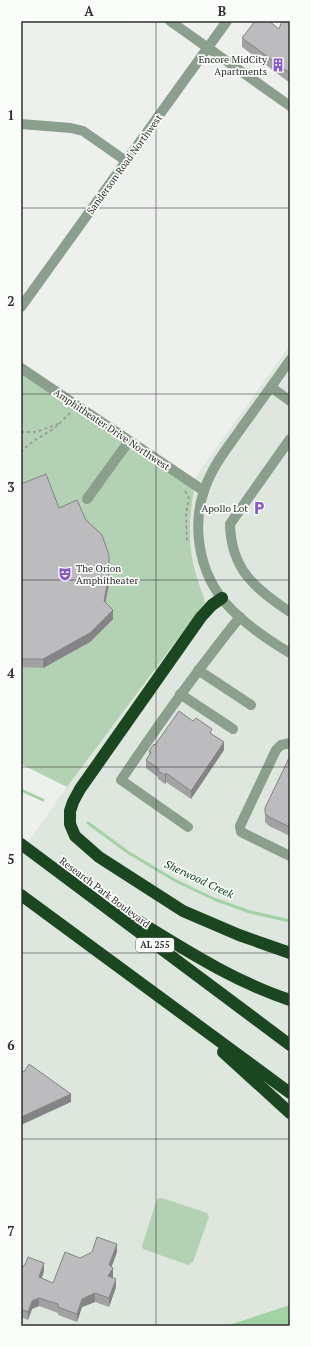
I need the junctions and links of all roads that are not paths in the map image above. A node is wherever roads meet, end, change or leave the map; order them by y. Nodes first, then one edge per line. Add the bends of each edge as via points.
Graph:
1 (170, 21) edge
2 (227, 21) edge
3 (207, 48) junction
4 (290, 106) edge
5 (21, 124) edge
6 (126, 161) junction
7 (21, 306) edge
8 (290, 360) edge
9 (21, 368) edge
10 (271, 387) junction
11 (290, 401) edge
12 (290, 439) edge
13 (129, 441) junction
14 (204, 491) junction
15 (87, 499) dead end
16 (222, 598) junction
17 (290, 612) edge
18 (240, 617) junction
19 (290, 654) edge
20 (198, 670) junction
21 (180, 694) junction
22 (251, 705) dead end
23 (233, 729) dead end
24 (290, 743) edge
25 (188, 827) dead end
26 (21, 844) edge
27 (290, 856) edge
28 (66, 879) junction
29 (21, 895) edge
30 (290, 953) edge
31 (290, 1000) edge
32 (174, 1008) junction
33 (290, 1045) edge
34 (290, 1093) edge
35 (290, 1112) edge

1 - 3 street
2 - 3 street, Sanderson Road Northwest
3 - 4 street
3 - 6 street, Sanderson Road Northwest
5 - 6 street via 83,131
6 - 7 street, Sanderson Road Northwest
8 - 10 street
9 - 13 street, Amphitheater Drive Northwest
10 - 11 street
10 - 14 street via 220,458
12 - 17 street via 230,524 231,540 238,562 250,581
13 - 14 street, Amphitheater Drive Northwest
13 - 15 street
14 - 16 street via 198,512 198,539 209,576
16 - 18 street
16 - 30 highway via 201,617 80,789 72,802 70,824 75,836 99,857 183,911
18 - 19 street
18 - 20 street
20 - 21 street
20 - 22 street
21 - 23 street
21 - 25 street via 121,780
24 - 27 street via 281,745 276,750 240,826 241,832
26 - 28 highway, Research Park Boulevard / AL 255
28 - 31 highway via 205,961 267,993
28 - 33 highway, Research Park Boulevard / AL 255
29 - 32 highway
32 - 34 highway
32 - 35 highway

